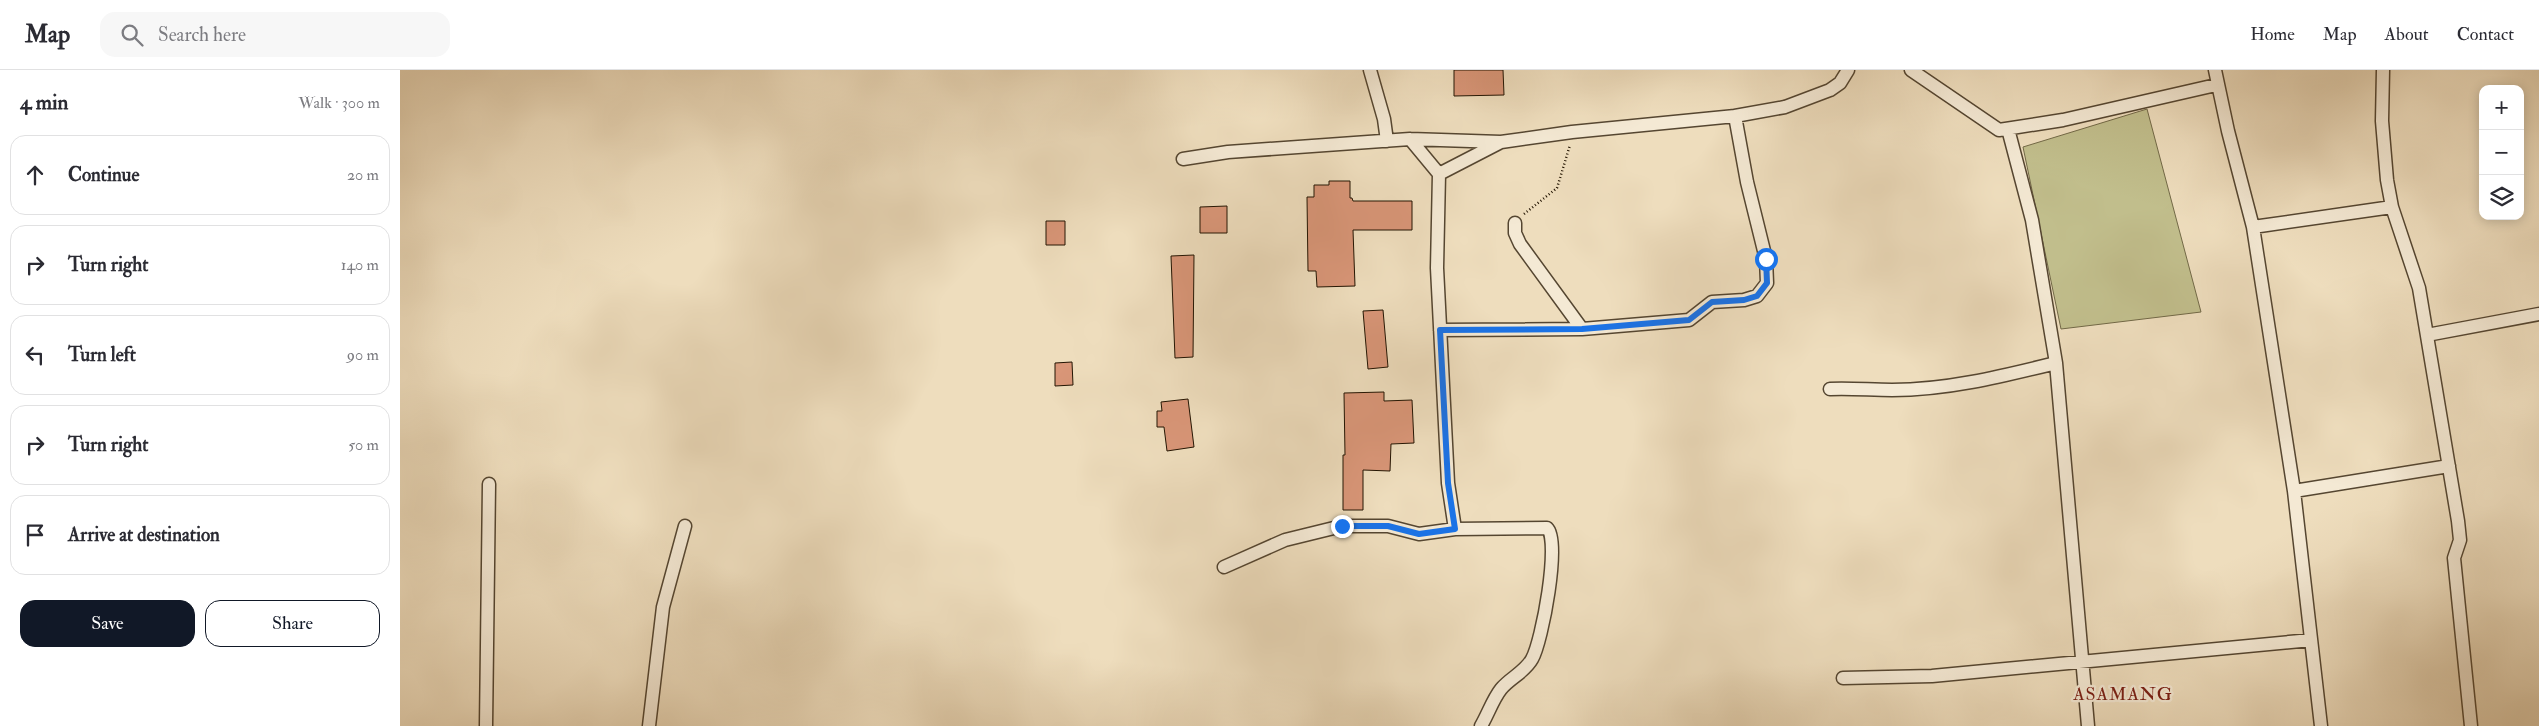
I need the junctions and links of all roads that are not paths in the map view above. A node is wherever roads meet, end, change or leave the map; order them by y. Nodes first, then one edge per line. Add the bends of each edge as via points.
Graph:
1 (1370, 70) edge
2 (1848, 70) edge
3 (1911, 70) edge
4 (2215, 70) edge
5 (2383, 70) edge
6 (2216, 85) junction
7 (1735, 116) junction
8 (2008, 129) junction
9 (1410, 139) junction
10 (1386, 141) junction
11 (1501, 142) junction
12 (1183, 159) dead end
13 (1439, 174) junction
14 (2392, 207) junction
15 (1515, 223) road end
16 (2253, 227) junction
17 (2539, 314) edge
18 (1582, 329) junction
19 (1440, 330) junction
20 (2427, 335) junction
21 (2056, 363) junction
22 (1830, 389) dead end
23 (2449, 466) junction
24 (488, 484) dead end
25 (2294, 491) junction
26 (685, 526) dead end
27 (1455, 529) junction
28 (1224, 567) dead end
29 (2311, 640) junction
30 (2081, 660) junction
31 (1843, 678) dead end
32 (486, 726) edge
33 (649, 726) edge
34 (1481, 726) edge
35 (2088, 726) edge
36 (2321, 726) edge
37 (2471, 726) edge

1 - 10 street via 1384,119
2 - 7 street via 1840,83 1830,90 1785,107
3 - 8 street via 1992,126
4 - 6 street
5 - 14 street via 2382,121
6 - 8 street via 2063,120
6 - 16 street
7 - 11 street
7 - 18 street via 1766,259 1767,283 1762,290 1757,296 1744,300 1712,302 1689,320
8 - 21 street via 2032,220
9 - 10 street
9 - 11 street
9 - 13 street
10 - 12 street via 1228,152
11 - 13 street
13 - 19 street via 1437,268
14 - 16 street
14 - 20 street via 2419,288
15 - 18 street via 1520,244
16 - 25 street
17 - 20 street
18 - 19 street
19 - 27 street via 1448,483
20 - 23 street
21 - 22 street via 1983,381 1893,390
21 - 30 street
23 - 25 street
23 - 37 street via 2460,540 2454,558
24 - 32 street
25 - 29 street
26 - 33 street via 663,607
27 - 28 street via 1419,534 1388,526 1342,526 1285,540
27 - 34 street via 1548,528 1552,536 1542,626 1532,659 1501,689
29 - 30 street
29 - 36 street
30 - 31 street via 1932,676
30 - 35 street

